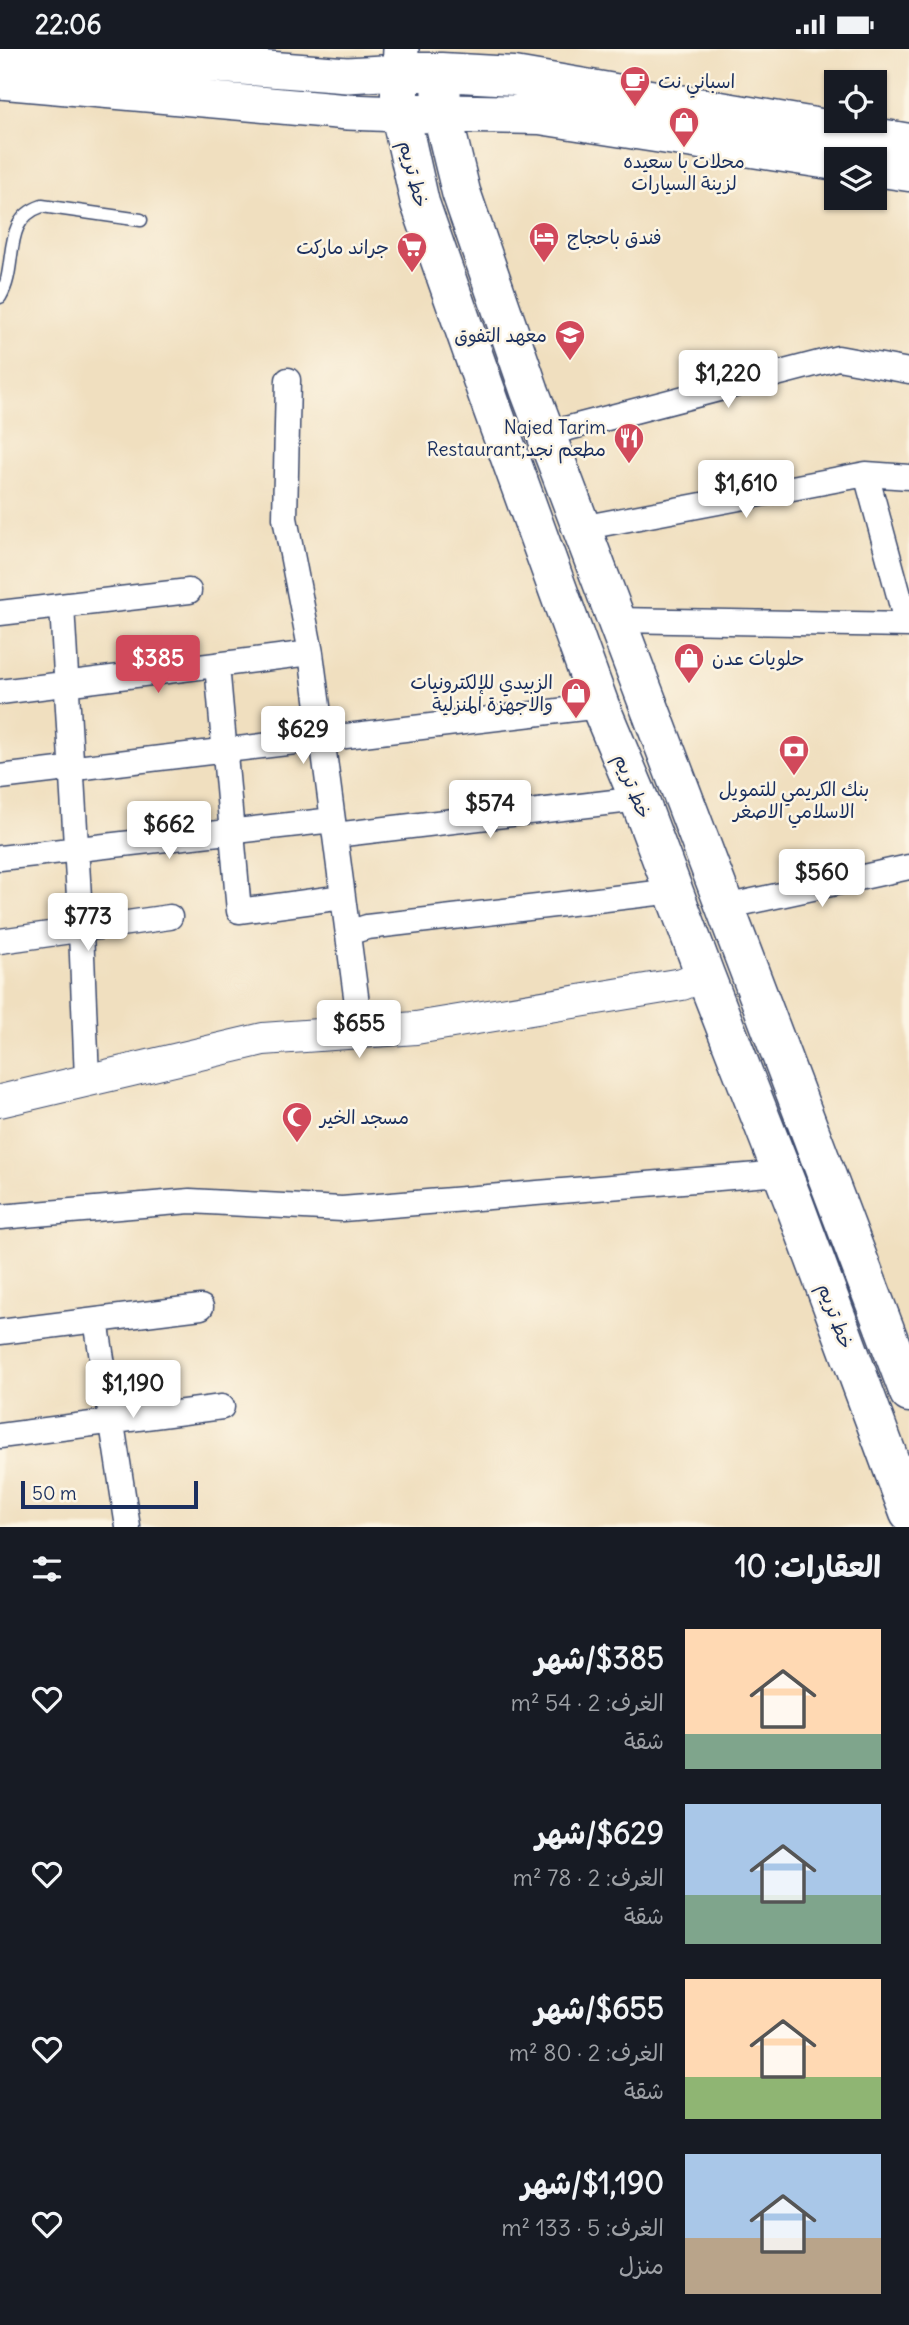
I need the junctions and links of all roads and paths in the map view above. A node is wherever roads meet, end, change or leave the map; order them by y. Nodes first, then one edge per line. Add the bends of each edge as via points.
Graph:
1 (6, 49) edge
2 (156, 55) edge
3 (442, 60) edge
4 (401, 61) edge
5 (0, 81) edge
6 (442, 113) junction
7 (400, 114) junction
8 (909, 143) edge
9 (824, 159) edge
10 (887, 169) edge
11 (909, 172) edge
12 (141, 220) dead end
13 (0, 297) edge
14 (909, 371) edge
15 (288, 380) dead end
16 (546, 434) junction
17 (866, 474) junction
18 (909, 477) edge
19 (581, 528) junction
20 (188, 591) dead end
21 (62, 606) junction
22 (0, 613) edge
23 (616, 620) junction
24 (908, 625) edge
25 (311, 653) junction
26 (217, 665) junction
27 (67, 684) junction
28 (0, 692) edge
29 (600, 706) junction
30 (322, 741) junction
31 (225, 752) junction
32 (72, 769) junction
33 (0, 777) edge
34 (639, 799) junction
35 (334, 827) junction
36 (232, 831) junction
37 (76, 849) junction
38 (0, 858) edge
39 (909, 867) edge
40 (674, 891) junction
41 (343, 897) junction
42 (725, 907) junction
43 (170, 916) dead end
44 (81, 931) junction
45 (348, 933) junction
46 (0, 941) edge
47 (705, 975) junction
48 (361, 1034) junction
49 (87, 1079) junction
50 (0, 1101) edge
51 (782, 1173) junction
52 (0, 1217) edge
53 (201, 1307) dead end
54 (96, 1320) junction
55 (0, 1332) edge
56 (909, 1393) edge
57 (222, 1407) dead end
58 (110, 1421) junction
59 (0, 1436) edge
60 (909, 1513) edge
61 (909, 1526) edge
62 (128, 1527) edge
63 (903, 1527) edge

1 - 2 main road
2 - 4 main road via 346,75
3 - 4 highway
3 - 6 highway
3 - 8 highway
4 - 7 highway, خط تريم
5 - 7 main road
6 - 7 highway
6 - 9 highway via 540,115
6 - 16 highway via 461,192
7 - 29 highway, خط تريم via 420,203
10 - 11 highway
12 - 13 lane via 42,206 29,210 15,227 6,288
14 - 16 street via 838,358
15 - 25 street via 285,518
16 - 19 highway
17 - 18 street
17 - 19 street
17 - 24 street
19 - 23 highway
20 - 21 street
21 - 22 street
21 - 27 street
23 - 24 street
23 - 42 highway
25 - 26 street
25 - 30 street
26 - 27 street
26 - 31 street
27 - 28 street
27 - 32 street
29 - 30 street
29 - 34 highway, خط تريم
30 - 31 street
30 - 35 street
31 - 32 street
31 - 36 street
32 - 33 street
32 - 37 street
34 - 35 street
34 - 40 highway, خط تريم
35 - 36 street
35 - 41 street
36 - 37 street
36 - 41 street via 239,911
37 - 38 street
37 - 44 street
39 - 42 street
40 - 45 street via 367,927
40 - 47 highway, خط تريم
41 - 45 street
42 - 56 highway
43 - 44 street
44 - 46 street
44 - 49 street
45 - 48 street
47 - 48 street via 668,986
47 - 51 highway, خط تريم
48 - 49 street via 263,1039
49 - 50 street
51 - 52 street via 342,1209 190,1201
51 - 60 highway, خط تريم
53 - 54 street
54 - 55 street
54 - 58 street
57 - 58 street
58 - 59 street
58 - 62 street
61 - 63 street

